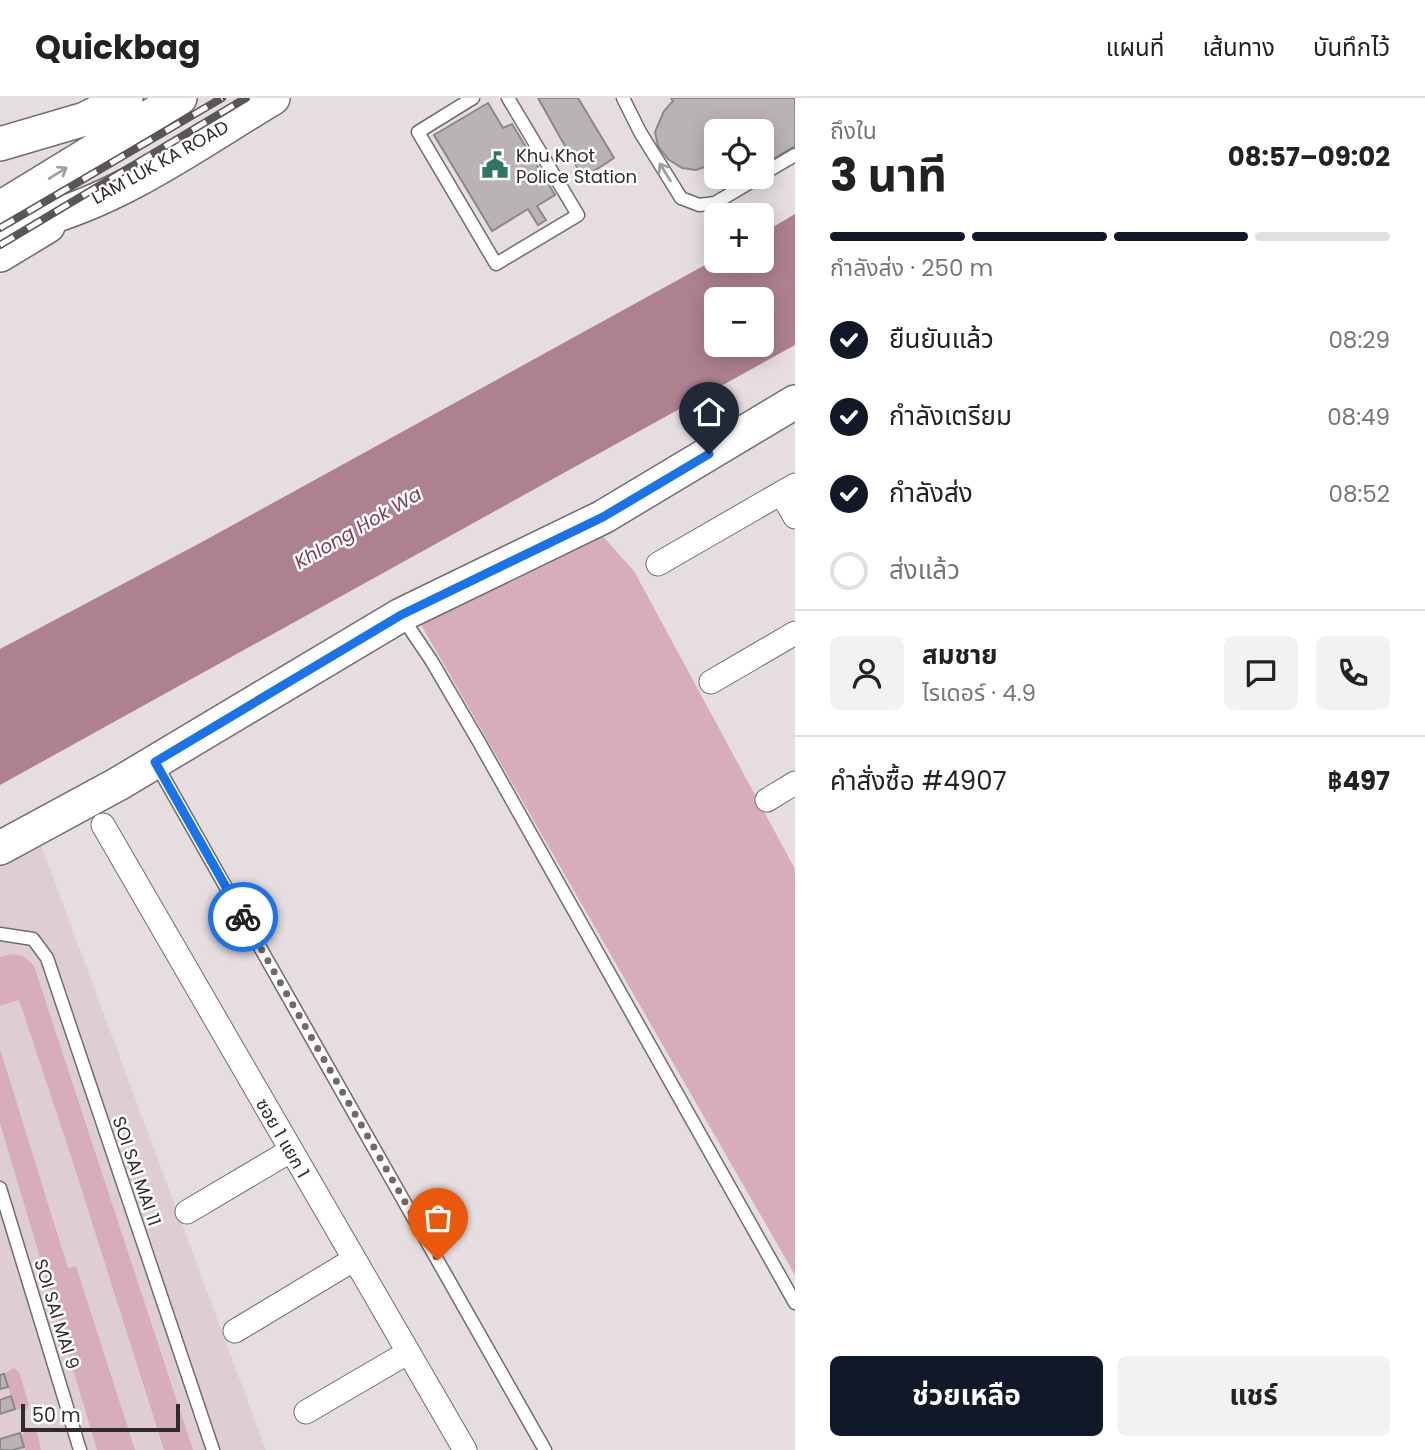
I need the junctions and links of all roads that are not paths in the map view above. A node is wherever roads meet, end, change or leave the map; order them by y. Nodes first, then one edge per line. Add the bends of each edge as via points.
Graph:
1 (126, 98) edge
2 (180, 98) edge
3 (273, 98) edge
4 (473, 98) edge
5 (508, 98) edge
6 (623, 98) edge
7 (0, 144) edge
8 (795, 155) edge
9 (774, 168) edge
10 (738, 189) edge
11 (83, 205) junction
12 (0, 208) edge
13 (0, 228) edge
14 (0, 256) edge
15 (795, 402) edge
16 (788, 489) edge
17 (795, 517) edge
18 (658, 564) dead end
19 (401, 615) junction
20 (795, 634) edge
21 (711, 682) dead end
22 (155, 762) junction
23 (795, 783) edge
24 (767, 800) dead end
25 (103, 825) dead end
26 (0, 848) edge
27 (0, 934) edge
28 (290, 1151) junction
29 (0, 1188) edge
30 (187, 1212) dead end
31 (353, 1260) junction
32 (795, 1303) edge
33 (235, 1331) dead end
34 (407, 1353) junction
35 (306, 1412) dead end
36 (80, 1450) edge
37 (213, 1450) edge
38 (465, 1450) edge
39 (545, 1450) edge

1 - 7 street via 85,118
12 -> 2 street
3 - 11 street, LAM LUK KA ROAD via 132,182
4 - 5 lane via 418,132 496,264 578,215
10 -> 6 lane via 715,203 699,205 681,198
8 - 9 lane
11 - 13 street, LAM LUK KA ROAD
11 - 14 street, LAM LUK KA ROAD
15 - 19 street via 603,517
16 - 17 street
16 - 18 street
19 - 22 street
19 - 32 lane via 480,742
20 - 21 street
22 - 26 street
22 - 39 lane
23 - 24 street
25 - 28 street, ซอย 1 แยก 1
27 - 37 lane, SOI SAI MAI 11 via 33,939 47,958
28 - 30 street
28 - 31 street, ซอย 1 แยก 1
29 - 36 lane, SOI SAI MAI 9
31 - 33 street
31 - 34 street, ซอย 1 แยก 1
34 - 35 street
34 - 38 street, ซอย 1 แยก 1

